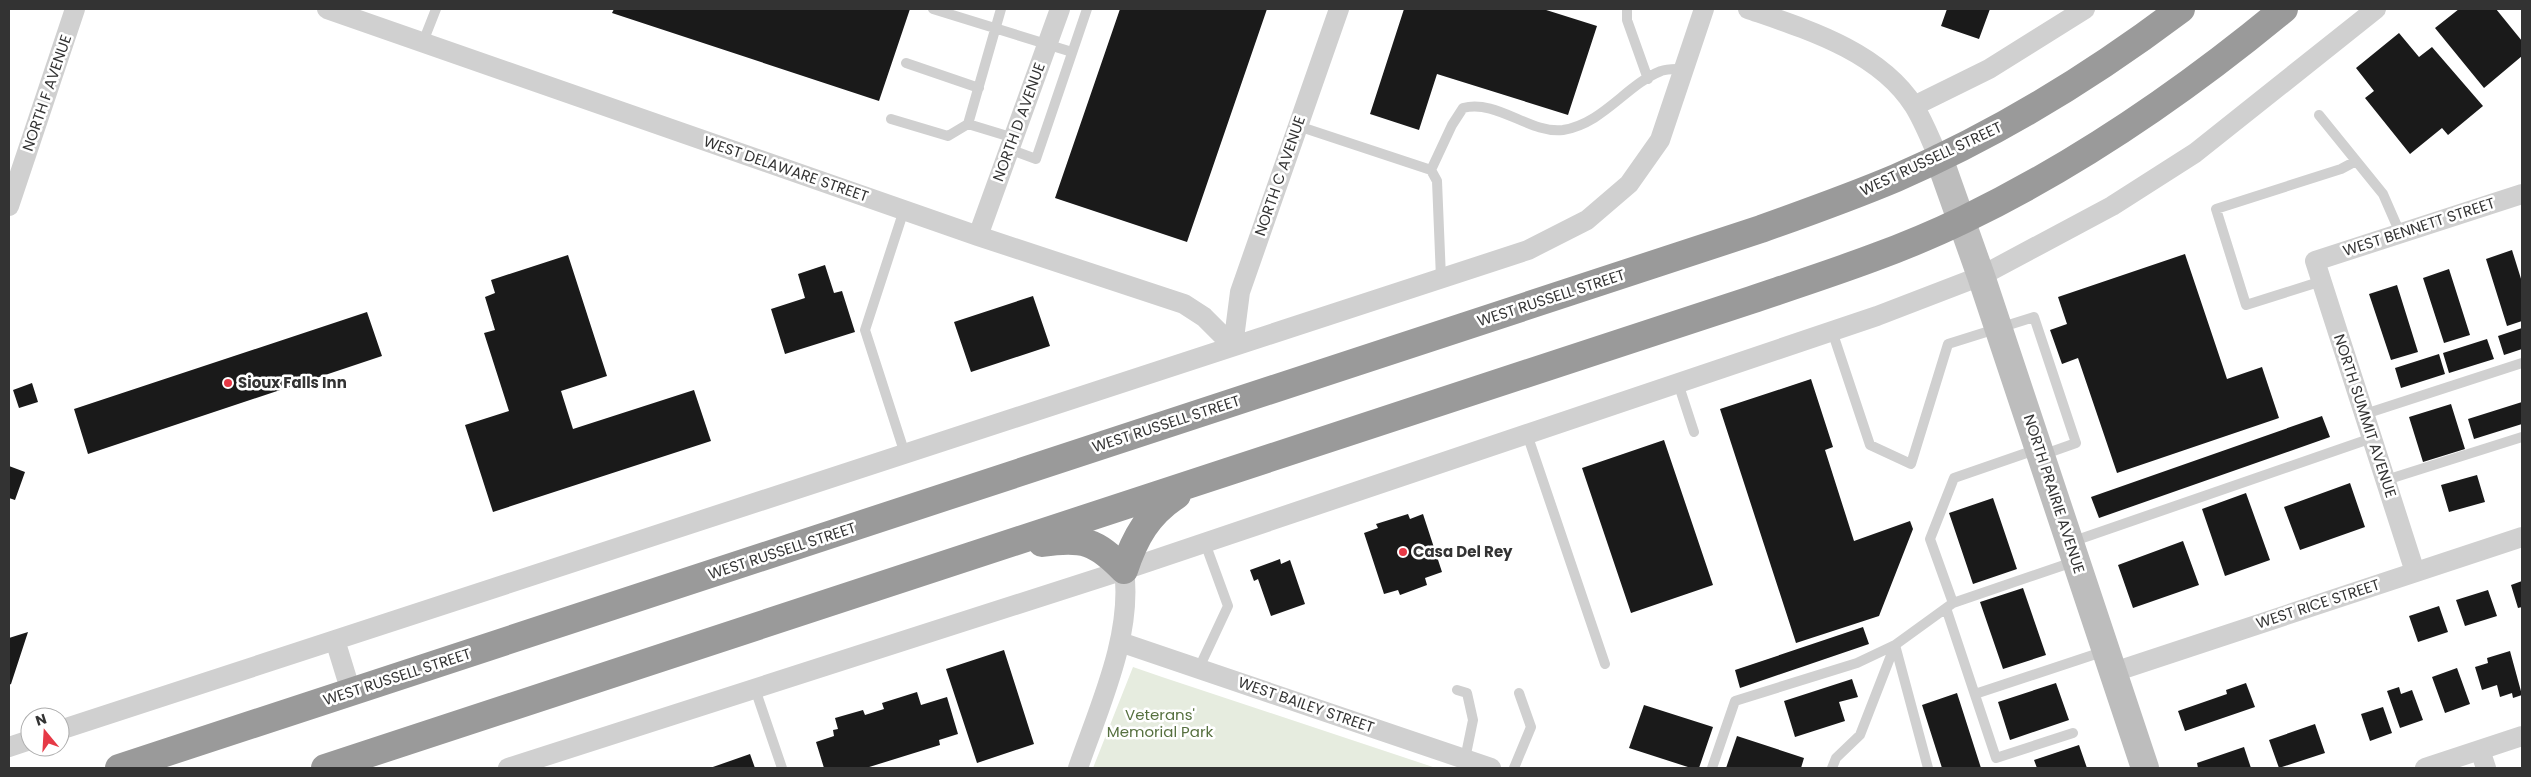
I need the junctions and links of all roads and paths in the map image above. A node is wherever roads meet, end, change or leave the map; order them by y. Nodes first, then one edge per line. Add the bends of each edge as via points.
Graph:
1 (75, 9) edge
2 (327, 9) edge
3 (436, 9) edge
4 (933, 9) edge
5 (1002, 9) edge
6 (1060, 9) edge
7 (1087, 9) edge
8 (1338, 9) edge
9 (1627, 9) edge
10 (1704, 9) edge
11 (1748, 9) edge
12 (2085, 9) edge
13 (2181, 9) edge
14 (2284, 9) edge
15 (2376, 9) edge
16 (354, 13) edge
17 (996, 28) junction
18 (423, 42) junction
19 (1047, 45) junction
20 (1072, 52) junction
21 (906, 64) dead end
22 (1684, 69) junction
23 (1648, 79) junction
24 (979, 88) junction
25 (1914, 106) junction
26 (2318, 115) dead end
27 (891, 119) dead end
28 (968, 124) junction
29 (1298, 126) junction
30 (1012, 144) junction
31 (1939, 158) junction
32 (2356, 161) junction
33 (1431, 170) junction
34 (2522, 194) edge
35 (9, 206) edge
36 (904, 210) junction
37 (1961, 221) junction
38 (2400, 234) junction
39 (978, 236) junction
40 (2315, 260) joint
41 (1981, 276) junction
42 (1441, 278) junction
43 (2322, 281) junction
44 (1999, 329) junction
45 (1832, 331) junction
46 (1233, 346) junction
47 (2522, 364) edge
48 (1678, 383) junction
49 (2364, 414) junction
50 (1694, 432) dead end
51 (1527, 434) junction
52 (2522, 437) edge
53 (2372, 438) junction
54 (2040, 452) junction
55 (905, 454) junction
56 (1212, 477) junction
57 (2386, 480) junction
58 (2522, 538) edge
59 (1205, 543) junction
60 (2073, 552) junction
61 (950, 563) junction
62 (1124, 570) junction
63 (2415, 572) junction
64 (1950, 605) junction
65 (334, 640) junction
66 (1120, 642) junction
67 (1895, 645) junction
68 (2110, 661) junction
69 (1605, 664) dead end
70 (1199, 668) junction
71 (755, 689) junction
72 (1457, 690) dead end
73 (351, 692) junction
74 (1518, 693) dead end
75 (1975, 694) junction
76 (70, 727) edge
77 (2073, 733) dead end
78 (2522, 736) edge
79 (1465, 759) junction
80 (2483, 759) edge
81 (119, 768) edge
82 (325, 768) edge
83 (508, 768) edge
84 (782, 768) edge
85 (1078, 768) edge
86 (1491, 768) edge
87 (1514, 768) edge
88 (1712, 768) edge
89 (1832, 768) edge
90 (1928, 768) edge
91 (2145, 768) edge
92 (2426, 768) edge

1 - 35 street, NORTH F AVENUE
2 - 16 street, WEST DELAWARE STREET
3 - 18 lane
4 - 17 lane
5 - 17 lane
6 - 19 street, NORTH D AVENUE
7 - 20 lane
8 - 29 street, NORTH C AVENUE
9 - 23 lane
10 - 22 street
11 - 25 street via 1803,27 1848,48 1889,78
12 - 25 street via 1989,69
13 - 31 highway, WEST RUSSELL STREET via 2070,87
14 - 37 highway via 2218,62 2107,140 2034,184
15 - 41 street via 2195,153 2112,206
16 - 18 street, WEST DELAWARE STREET
17 - 19 lane
17 - 24 lane
18 - 36 street, WEST DELAWARE STREET
19 - 20 lane
19 - 30 street, NORTH D AVENUE
20 - 30 lane via 1036,159
21 - 24 lane
22 - 23 lane via 1662,70
22 - 42 street via 1660,140 1629,184 1587,220 1528,250
23 - 33 lane via 1607,110 1585,123 1562,130 1546,128 1477,104 1464,108 1452,125
24 - 28 lane
25 - 31 street
26 - 32 lane
27 - 28 lane via 948,136
28 - 30 lane
29 - 33 lane
29 - 46 street, NORTH C AVENUE via 1240,292
30 - 39 street, NORTH D AVENUE
31 - 37 street, NORTH PRAIRIE AVENUE
31 - 73 highway, WEST RUSSELL STREET via 1839,201 1761,229
32 - 38 lane via 2383,194
32 - 43 lane via 2341,169 2216,209 2246,305
33 - 42 lane via 1437,181
34 - 38 street, WEST BENNETT STREET
36 - 39 street, WEST DELAWARE STREET
36 - 55 lane via 865,330
37 - 41 street, NORTH PRAIRIE AVENUE
37 - 56 highway via 1751,300
38 - 40 street, WEST BENNETT STREET
39 - 46 street, WEST DELAWARE STREET via 1184,304 1204,317
40 - 43 street, NORTH SUMMIT AVENUE
41 - 44 street, NORTH PRAIRIE AVENUE
41 - 45 street
42 - 46 street
43 - 49 street, NORTH SUMMIT AVENUE
44 - 45 lane via 1948,344 1911,464 1870,445
44 - 54 street, NORTH PRAIRIE AVENUE
44 - 54 lane via 2034,317 2076,443
45 - 48 street
46 - 55 street
47 - 49 lane
48 - 50 lane
48 - 51 street
49 - 53 street, NORTH SUMMIT AVENUE
51 - 59 street
51 - 69 lane
52 - 57 lane
53 - 57 street, NORTH SUMMIT AVENUE
53 - 60 lane
54 - 60 street, NORTH PRAIRIE AVENUE
54 - 64 lane via 1954,478 1930,539
55 - 65 street
56 - 61 highway
56 - 62 highway via 1176,496 1146,521
57 - 63 street, NORTH SUMMIT AVENUE
58 - 63 street, WEST RICE STREET
59 - 62 street
59 - 70 lane via 1228,606
60 - 64 lane
60 - 68 street, NORTH PRAIRIE AVENUE
61 - 62 highway via 1036,544 1077,540 1094,544
61 - 82 highway
62 - 66 street via 1126,617
62 - 71 street
63 - 68 street, WEST RICE STREET
64 - 67 lane
64 - 75 lane
65 - 73 street
65 - 76 street
66 - 70 street, WEST BAILEY STREET
66 - 85 street
67 - 88 lane via 1857,663 1735,701
67 - 89 lane via 1860,735 1836,758
67 - 90 lane
68 - 75 lane
68 - 91 street, NORTH PRAIRIE AVENUE
70 - 79 street, WEST BAILEY STREET
71 - 83 street
71 - 84 lane
72 - 79 lane via 1467,693 1473,720
73 - 81 highway, WEST RUSSELL STREET
74 - 87 lane via 1531,727
75 - 77 lane via 1996,758
78 - 80 street
79 - 86 street, WEST BAILEY STREET
80 - 92 street

